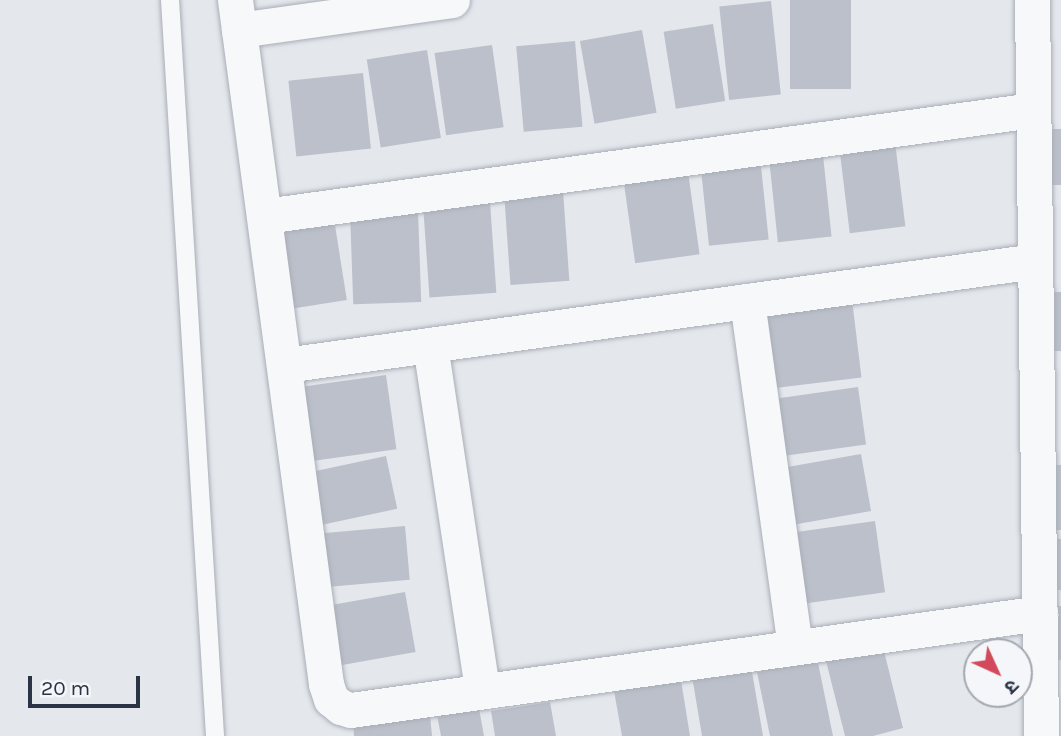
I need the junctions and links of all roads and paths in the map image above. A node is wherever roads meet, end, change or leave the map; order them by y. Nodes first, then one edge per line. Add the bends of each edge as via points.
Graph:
1 (170, 0) edge
2 (452, 0) edge
3 (1032, 0) edge
4 (237, 15) edge
5 (1047, 37) edge
6 (1033, 110) junction
7 (265, 216) junction
8 (1035, 261) junction
9 (747, 301) junction
10 (430, 345) junction
11 (285, 365) junction
12 (1040, 613) junction
13 (795, 646) junction
14 (482, 689) junction
15 (215, 736) edge
16 (1041, 736) edge

1 - 15 lane
2 - 4 street
3 - 5 street
4 - 7 street
5 - 6 street
6 - 7 street
6 - 8 street
7 - 11 street
8 - 9 street
8 - 12 street
9 - 10 street
9 - 13 street
10 - 11 street
10 - 14 street
11 - 14 street via 331,699 351,710
12 - 13 street
12 - 16 street
13 - 14 street

